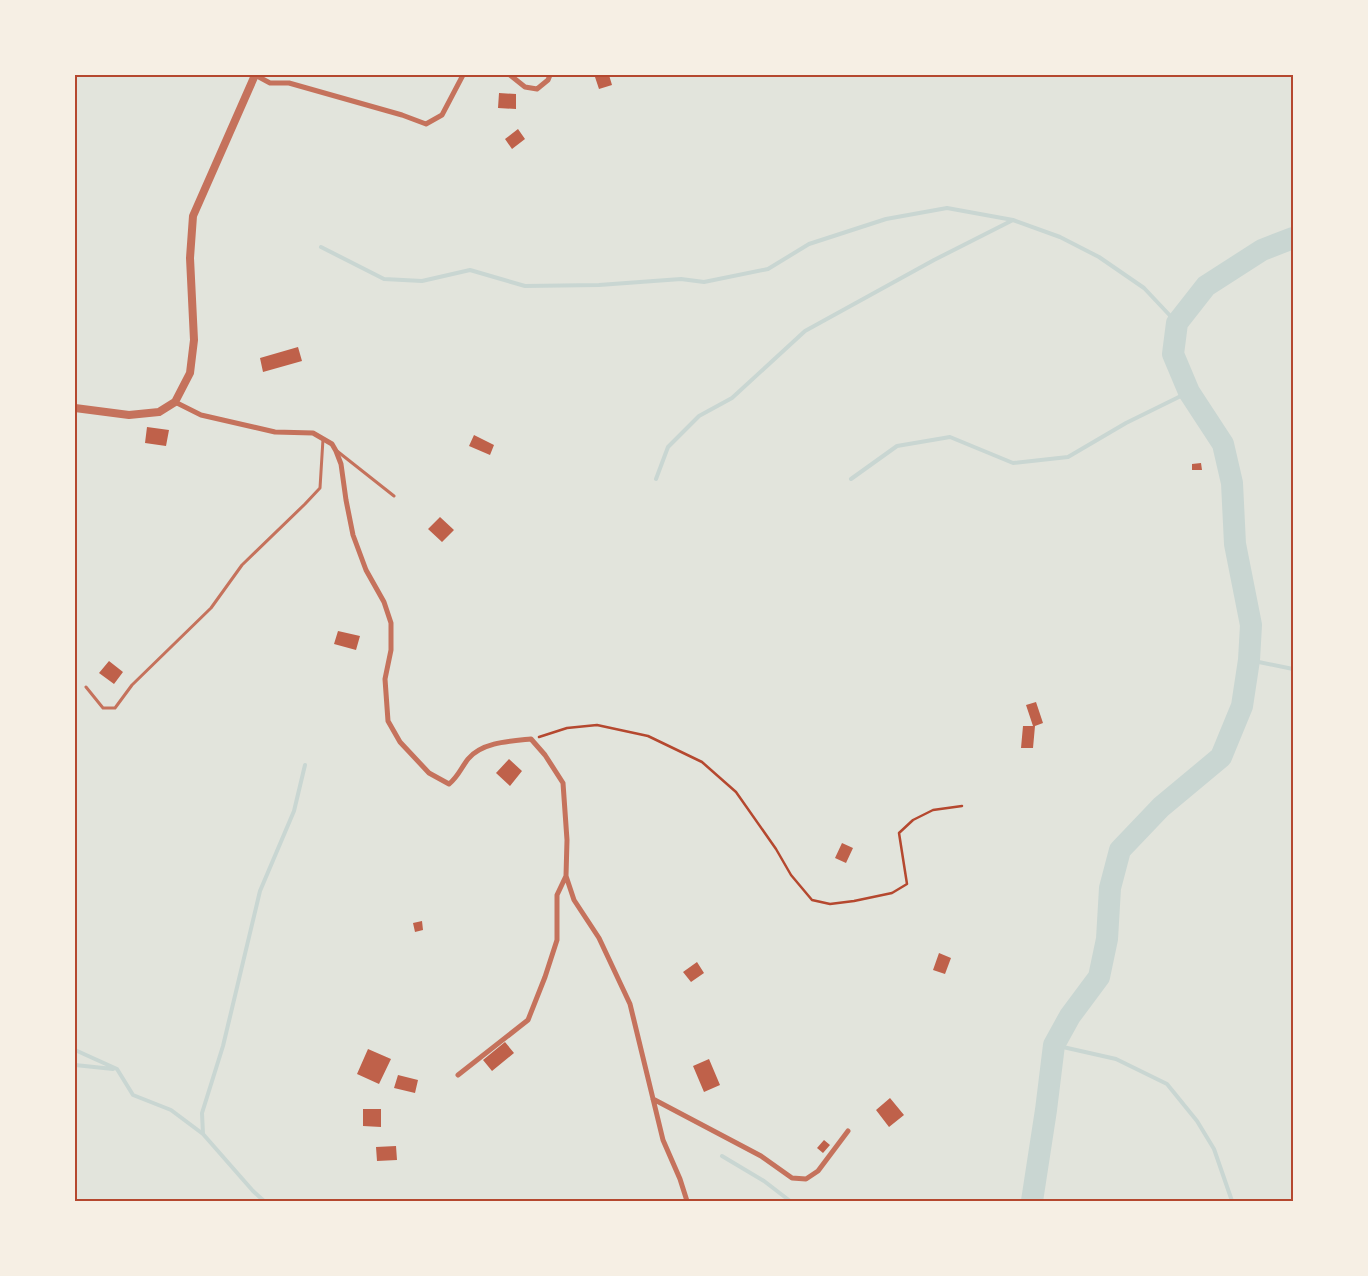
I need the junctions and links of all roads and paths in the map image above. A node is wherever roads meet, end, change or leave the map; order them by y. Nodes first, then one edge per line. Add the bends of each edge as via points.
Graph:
1 (255, 75) edge
2 (463, 75) edge
3 (510, 75) edge
4 (550, 75) edge
5 (175, 402) junction
6 (75, 408) edge
7 (324, 439) junction
8 (336, 451) junction
9 (394, 496) dead end
10 (86, 686) dead end
11 (531, 739) junction
12 (962, 806) dead end
13 (566, 876) junction
14 (458, 1075) dead end
15 (653, 1099) junction
16 (848, 1132) dead end
17 (687, 1201) edge

1 - 2 street via 270,83 289,83 426,124 442,116
1 - 5 street via 193,216 190,258 194,340 190,373
3 - 4 street via 525,87 538,89
5 - 6 street via 159,412 128,416
5 - 7 street via 201,415 275,432 313,434
7 - 8 street
7 - 10 lane via 320,488 242,565 211,608 132,685 114,708 103,708
8 - 9 lane
8 - 11 street via 354,536 391,623 385,679 388,721 400,742 429,773 449,784 469,758 487,746
11 - 12 path via 567,728 596,725 648,736 702,762 736,792 791,875 812,900 830,904 892,893 907,884 899,832 933,810
11 - 13 street via 563,784
13 - 14 street via 557,895 557,940 528,1020
13 - 15 street via 574,900 598,938 630,1004
15 - 16 street via 761,1156 792,1178 806,1179 818,1171
15 - 17 street via 664,1140

